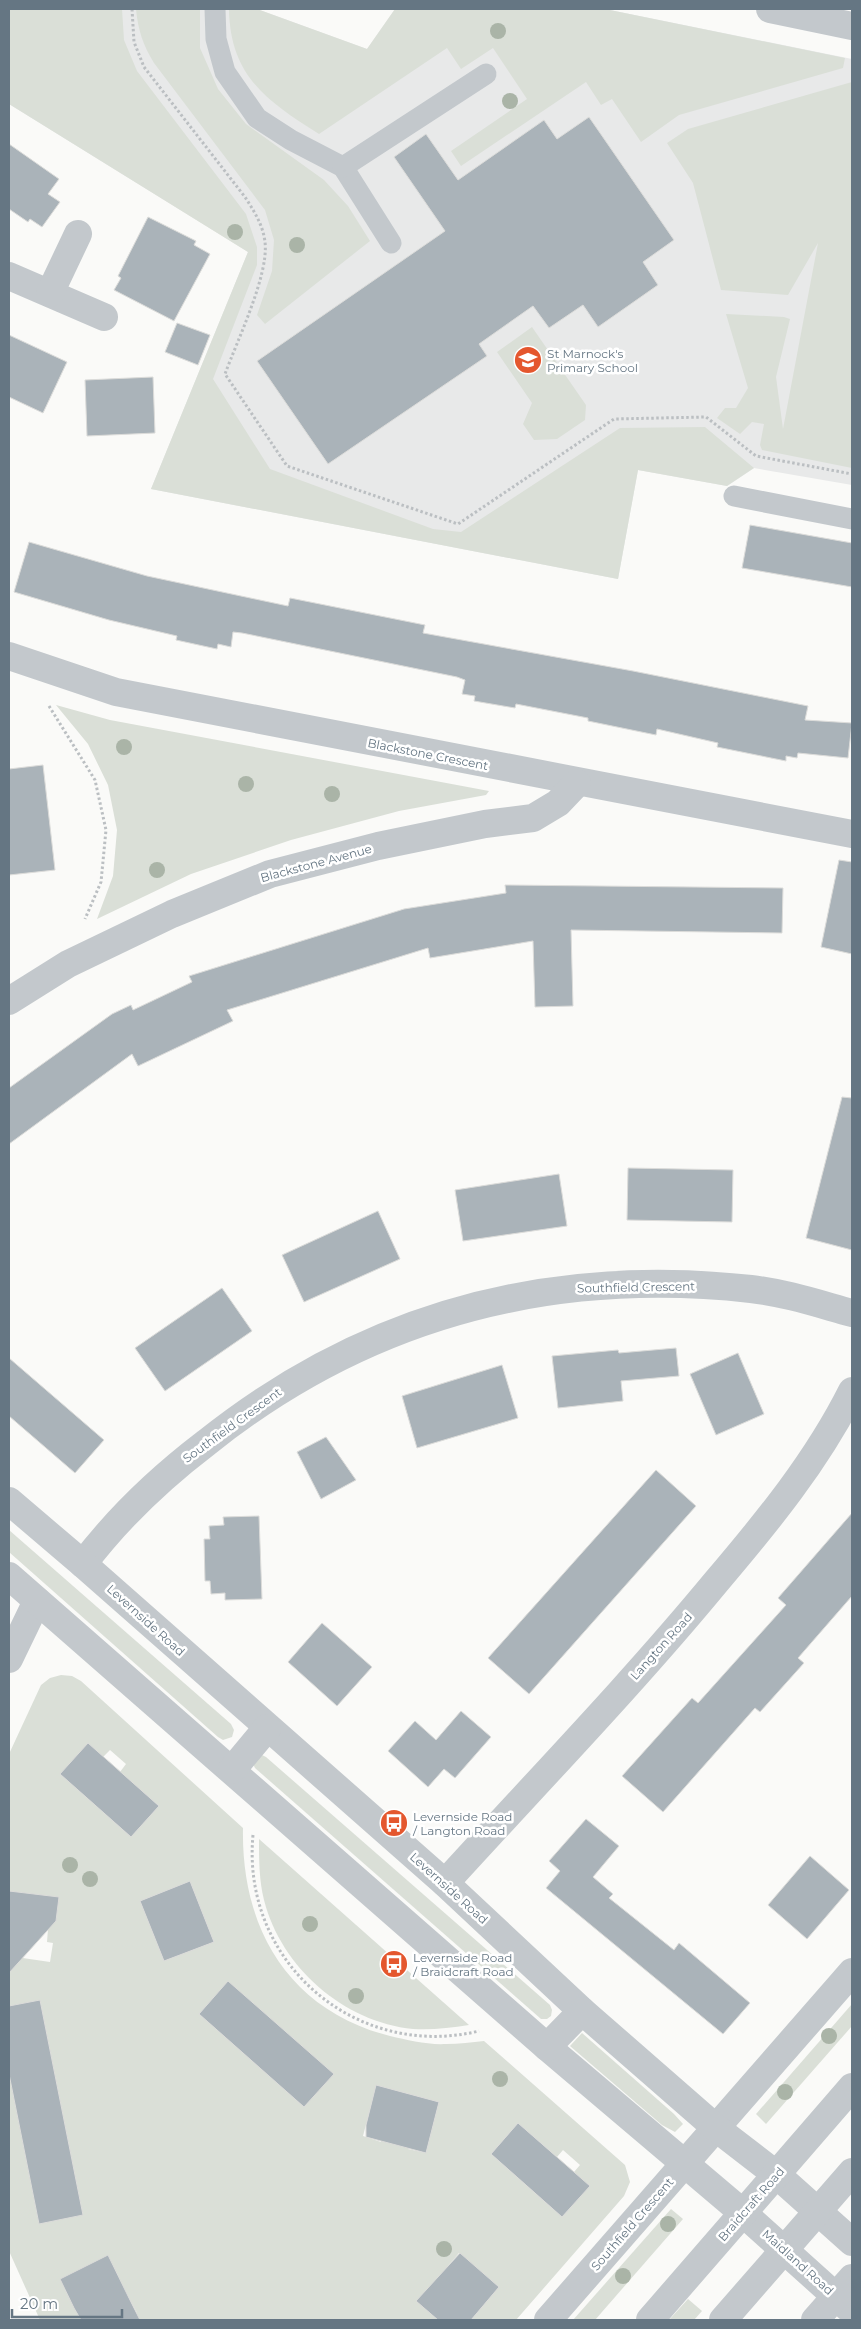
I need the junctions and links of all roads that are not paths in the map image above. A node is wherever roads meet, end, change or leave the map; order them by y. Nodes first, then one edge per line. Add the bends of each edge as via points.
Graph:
1 (215, 9) edge
2 (770, 9) edge
3 (852, 26) edge
4 (486, 74) dead end
5 (343, 167) junction
6 (78, 234) dead end
7 (391, 243) dead end
8 (9, 276) edge
9 (50, 294) junction
10 (104, 317) dead end
11 (734, 496) dead end
12 (852, 518) edge
13 (9, 656) edge
14 (577, 783) junction
15 (852, 834) edge
16 (9, 1001) edge
17 (852, 1313) edge
18 (852, 1391) edge
19 (9, 1501) edge
20 (83, 1564) junction
21 (9, 1576) edge
22 (37, 1601) junction
23 (9, 1659) edge
24 (267, 1728) junction
25 (232, 1770) junction
26 (444, 1883) junction
27 (852, 1972) edge
28 (582, 2011) junction
29 (547, 2048) junction
30 (852, 2087) edge
31 (716, 2128) junction
32 (683, 2164) junction
33 (852, 2172) edge
34 (778, 2175) junction
35 (819, 2212) junction
36 (743, 2213) junction
37 (852, 2242) edge
38 (786, 2250) junction
39 (847, 2295) edge
40 (548, 2320) edge
41 (650, 2320) edge
42 (722, 2320) edge
43 (815, 2320) edge

1 - 5 lane via 216,39 225,72 257,118
2 - 3 street
4 - 5 lane
5 - 7 lane
6 - 9 street
8 - 9 street
9 - 10 street
11 - 12 lane
13 - 14 street, Blackstone Crescent via 116,692
14 - 15 street, Blackstone Crescent
14 - 16 street, Blackstone Avenue via 558,804 533,818 485,824 378,846 270,874 172,914 68,964
17 - 20 street, Southfield Crescent via 753,1290 634,1285 569,1288 445,1313 391,1332 335,1358 259,1403 181,1462 108,1530
18 - 26 street, Langton Road via 805,1471 746,1547 682,1624
19 - 20 street, Levernside Road
20 - 24 street, Levernside Road
21 - 22 street
22 - 23 street
22 - 25 street
24 - 25 street
24 - 26 street, Levernside Road
25 - 29 street
26 - 28 street, Levernside Road
27 - 31 street
28 - 29 street
28 - 31 street, Levernside Road
29 - 32 street
30 - 34 street, Braidcraft Road
31 - 32 street, Southfield Crescent
31 - 34 street, Levernside Road
32 - 36 street
32 - 40 street, Southfield Crescent
33 - 35 street
34 - 35 street
34 - 36 street, Braidcraft Road
35 - 37 street
35 - 38 street
36 - 38 street, Maidland Road
36 - 41 street, Braidcraft Road
38 - 39 street, Maidland Road
38 - 42 street
39 - 43 street

